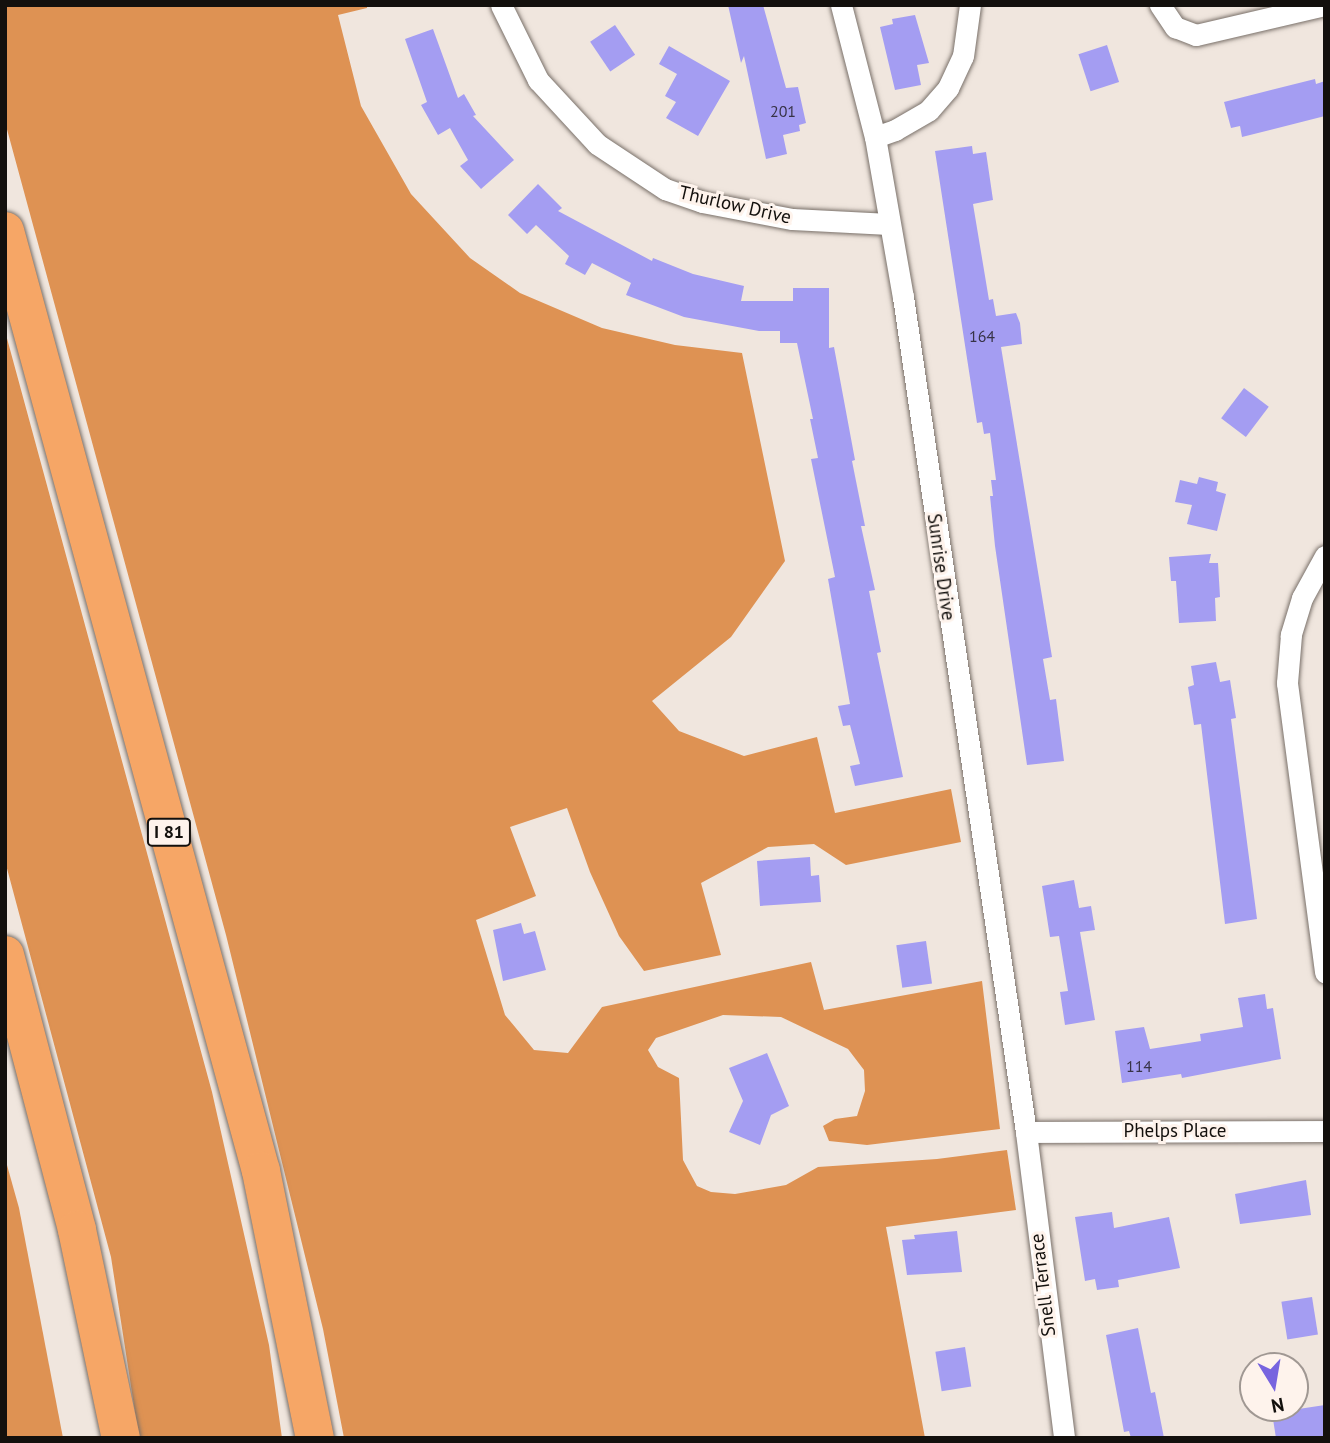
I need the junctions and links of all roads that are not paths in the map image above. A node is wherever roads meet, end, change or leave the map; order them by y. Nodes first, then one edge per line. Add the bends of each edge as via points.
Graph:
1 (501, 5) edge
2 (841, 5) edge
3 (970, 5) edge
4 (1160, 5) edge
5 (1325, 5) edge
6 (875, 137) junction
7 (889, 224) junction
8 (5, 231) edge
9 (1325, 556) edge
10 (5, 956) edge
11 (1325, 973) edge
12 (1325, 1130) edge
13 (1026, 1132) junction
14 (121, 1438) edge
15 (315, 1438) edge
16 (1064, 1438) edge

1 - 7 street, Thurlow Drive via 538,80 597,144 665,189 702,202 792,219
2 - 6 street, Sunrise Drive
3 - 6 street via 963,55 948,88 929,110
4 - 5 street via 1175,27 1196,35
6 - 7 street, Sunrise Drive
7 - 13 street, Sunrise Drive
8 - 15 highway, I 81 via 261,1171
9 - 11 street via 1302,598 1291,635 1287,682
10 - 14 highway via 77,1230
12 - 13 street, Phelps Place
13 - 16 street, Snell Terrace

